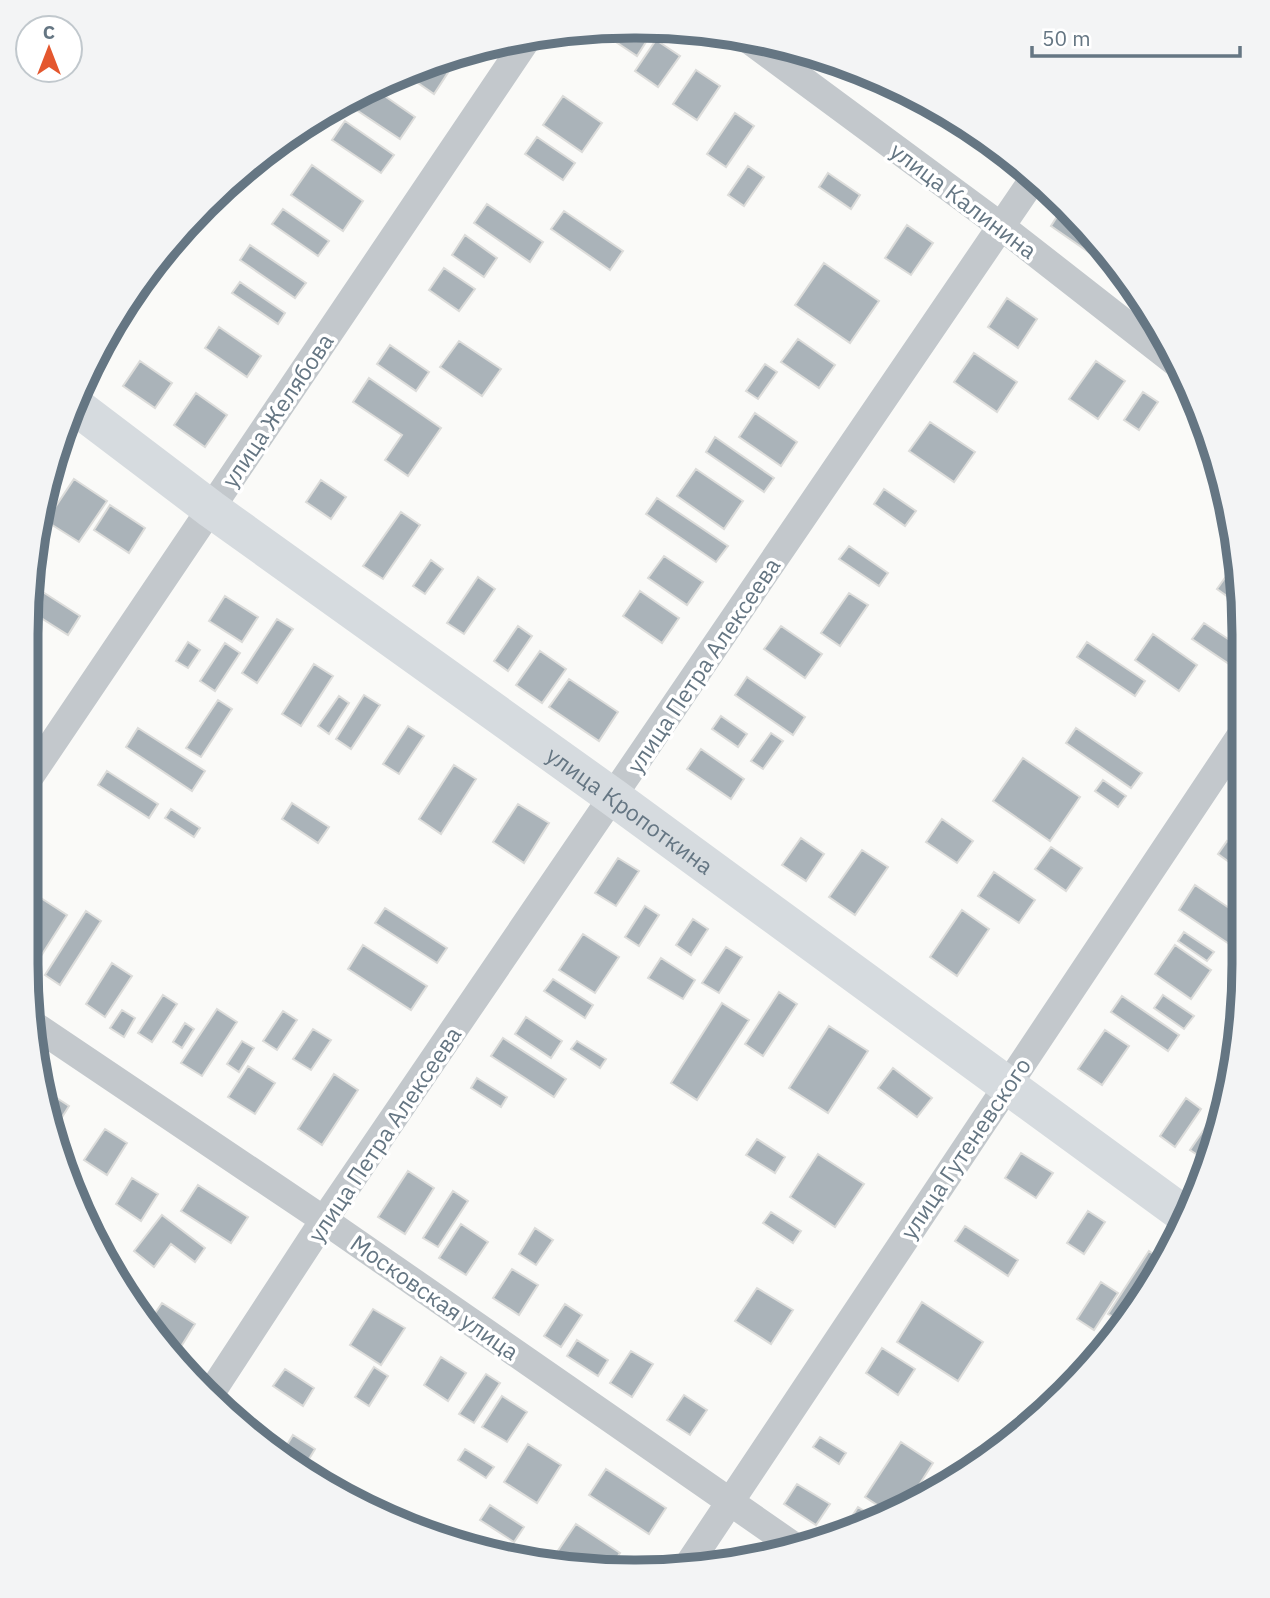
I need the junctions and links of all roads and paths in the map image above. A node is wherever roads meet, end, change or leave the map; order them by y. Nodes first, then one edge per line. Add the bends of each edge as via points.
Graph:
1 (520, 50) edge
2 (768, 54) edge
3 (1028, 187) edge
4 (1002, 227) junction
5 (1158, 349) edge
6 (82, 411) edge
7 (211, 509) junction
8 (1232, 749) edge
9 (38, 766) edge
10 (613, 797) junction
11 (43, 1031) edge
12 (1007, 1086) junction
13 (1178, 1210) edge
14 (324, 1220) junction
15 (215, 1387) edge
16 (730, 1501) junction
17 (785, 1540) edge
18 (694, 1556) edge

1 - 7 street, улица Желябова
2 - 4 street, улица Калинина
3 - 4 street, улица Петра Алексеева
4 - 5 street, улица Калинина
4 - 10 street, улица Петра Алексеева
6 - 7 main road, улица Кропоткина
7 - 9 street, улица Желябова
7 - 10 main road, улица Кропоткина
8 - 12 street, улица Гутеневского
10 - 12 main road, улица Кропоткина
10 - 14 street, улица Петра Алексеева
11 - 14 street, Московская улица
12 - 13 main road, улица Кропоткина
12 - 16 street, улица Гутеневского
14 - 15 street, улица Петра Алексеева
14 - 16 street, Московская улица
16 - 17 street, Московская улица
16 - 18 street, улица Гутеневского

